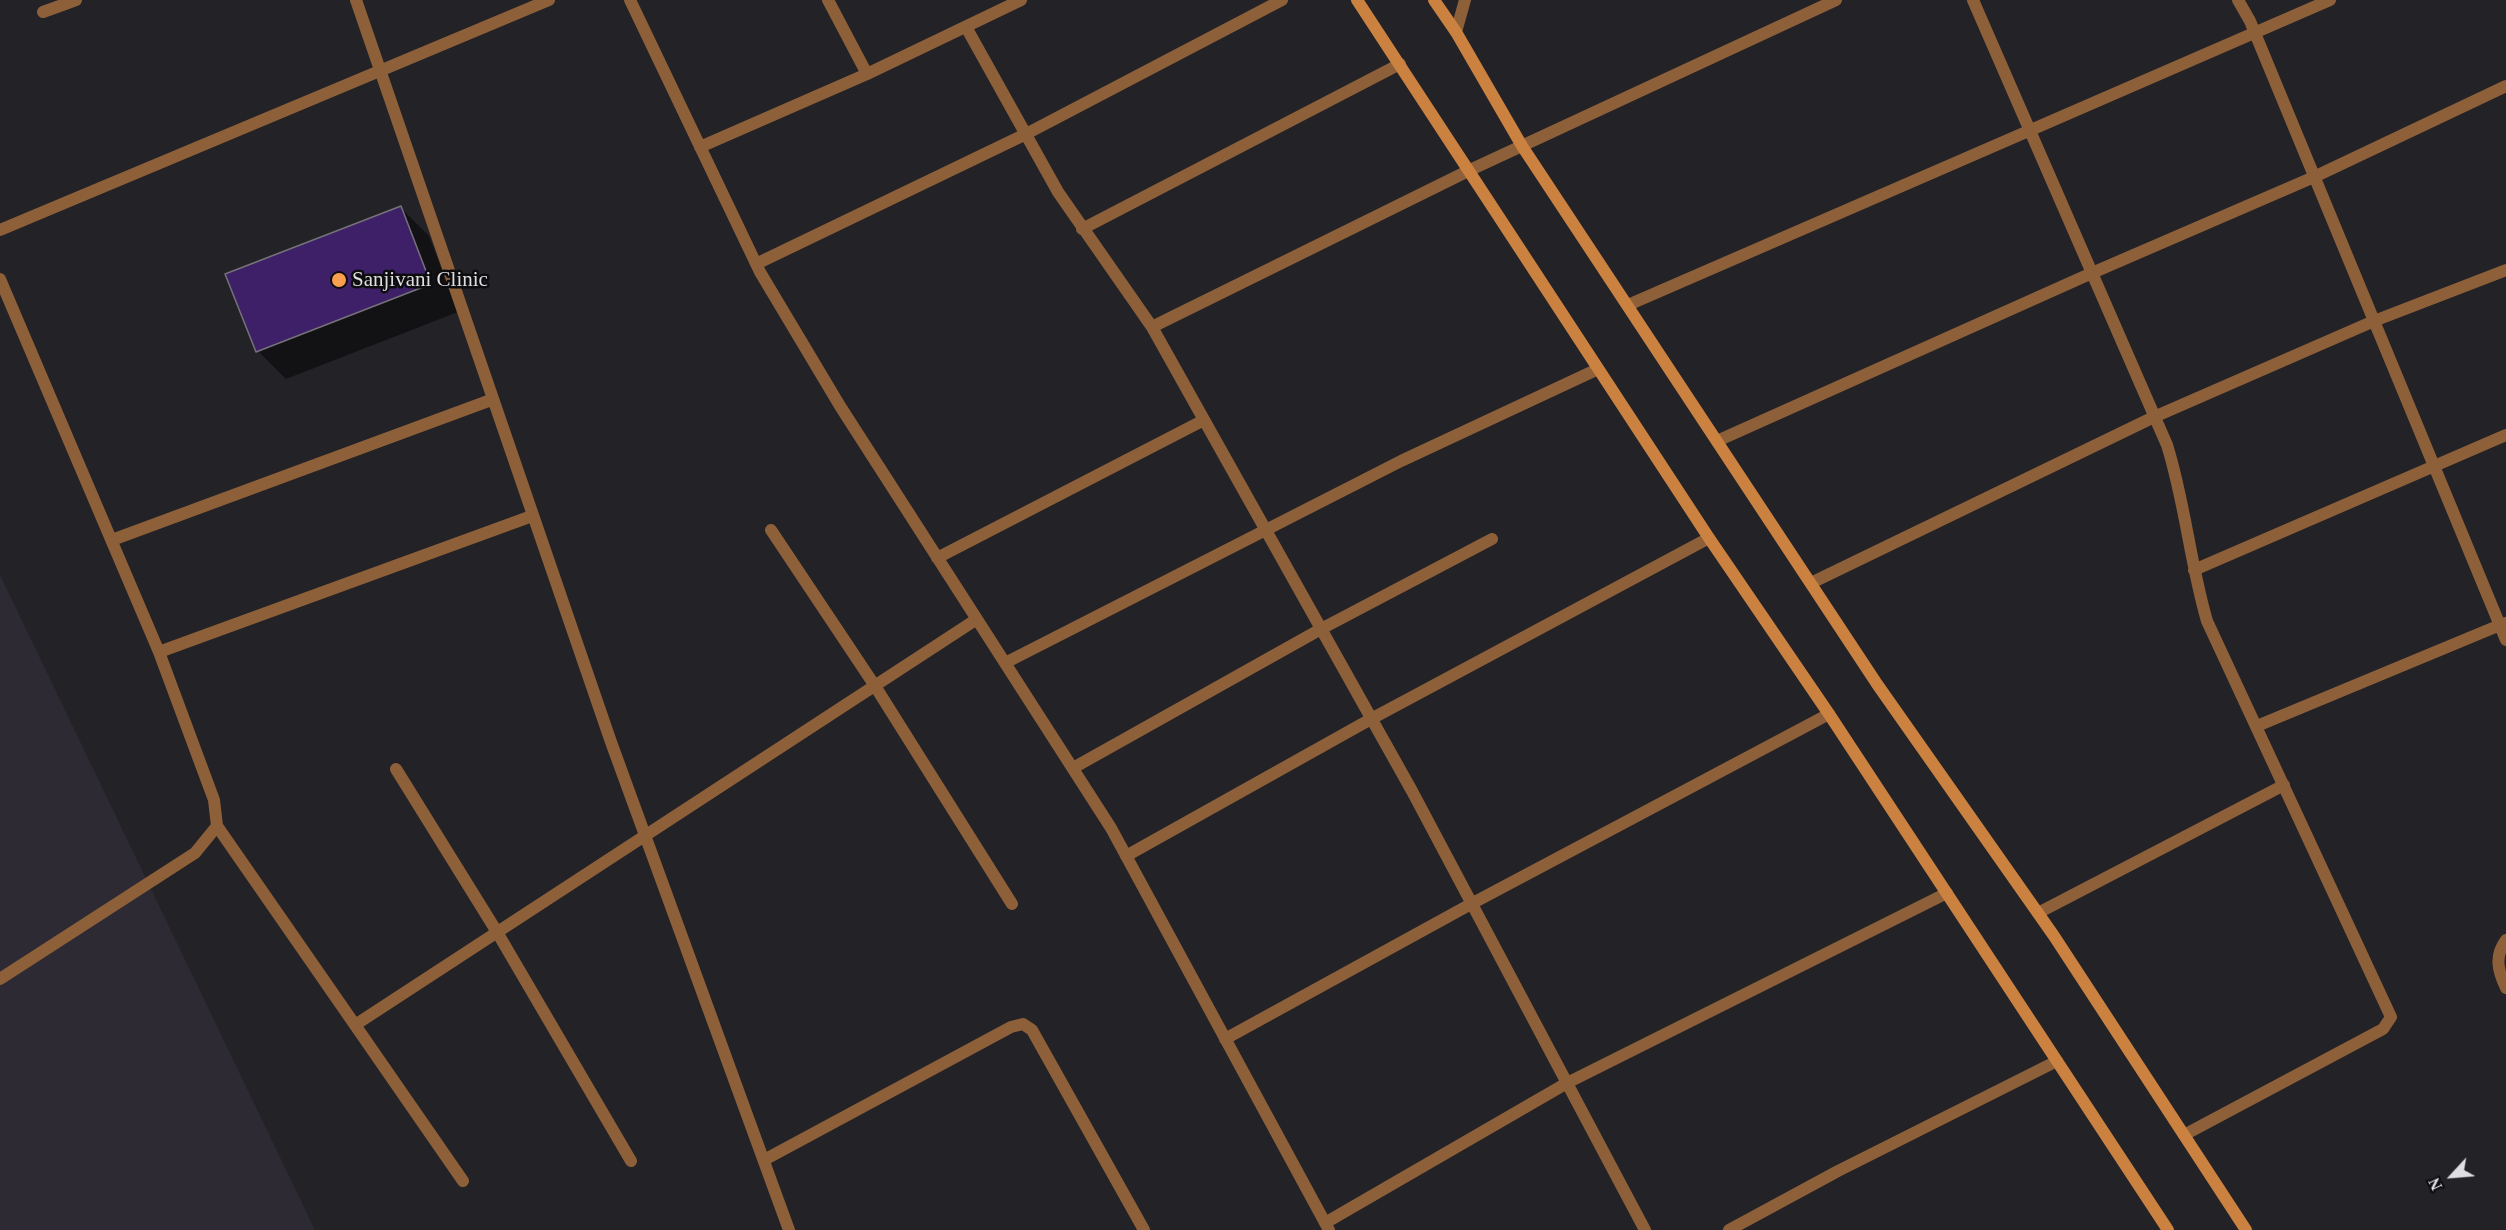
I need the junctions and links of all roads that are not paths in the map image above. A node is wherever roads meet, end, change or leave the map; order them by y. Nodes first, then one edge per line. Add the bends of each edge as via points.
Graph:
1 (76, 0) edge
2 (356, 0) edge
3 (549, 0) edge
4 (630, 0) edge
5 (828, 0) edge
6 (1020, 0) edge
7 (1282, 0) edge
8 (1357, 0) edge
9 (1434, 0) edge
10 (1465, 0) edge
11 (1836, 0) edge
12 (1973, 0) edge
13 (2238, 0) edge
14 (2330, 0) edge
15 (43, 12) dead end
16 (966, 27) junction
17 (1456, 32) junction
18 (2255, 34) junction
19 (1400, 63) junction
20 (380, 71) junction
21 (867, 74) junction
22 (2506, 86) edge
23 (2030, 131) junction
24 (1026, 134) junction
25 (1522, 146) junction
26 (700, 147) junction
27 (1470, 170) junction
28 (2314, 177) junction
29 (1082, 229) junction
30 (0, 230) edge
31 (756, 264) junction
32 (2506, 270) edge
33 (2092, 273) junction
34 (0, 279) edge
35 (1628, 305) junction
36 (2374, 321) junction
37 (1152, 327) junction
38 (1598, 369) junction
39 (492, 400) junction
40 (2154, 417) junction
41 (1204, 420) junction
42 (2506, 435) edge
43 (1717, 441) junction
44 (2433, 466) junction
45 (532, 516) junction
46 (771, 530) dead end
47 (1265, 532) junction
48 (1709, 538) junction
49 (1492, 539) dead end
50 (112, 540) junction
51 (937, 558) junction
52 (2194, 570) junction
53 (1811, 584) junction
54 (977, 619) junction
55 (2503, 624) edge
56 (1321, 628) junction
57 (2506, 640) edge
58 (159, 652) junction
59 (1005, 663) junction
60 (875, 686) junction
61 (1828, 714) junction
62 (1371, 719) junction
63 (2257, 726) junction
64 (1073, 768) junction
65 (396, 769) dead end
66 (2284, 785) junction
67 (217, 826) junction
68 (646, 838) junction
69 (1126, 856) junction
70 (1947, 893) junction
71 (1012, 904) dead end
72 (1471, 904) junction
73 (2038, 913) junction
74 (497, 932) junction
75 (2506, 940) edge
76 (0, 979) edge
77 (2506, 988) edge
78 (355, 1025) junction
79 (1225, 1039) junction
80 (2056, 1061) junction
81 (1567, 1083) junction
82 (2184, 1135) junction
83 (764, 1160) junction
84 (631, 1161) dead end
85 (463, 1181) dead end
86 (1327, 1227) edge
87 (789, 1230) edge
88 (1144, 1230) edge
89 (1645, 1230) edge
90 (1729, 1230) edge
91 (2168, 1230) edge
92 (2246, 1230) edge

1 - 15 street
2 - 20 street
3 - 20 street
4 - 26 street
5 - 21 street
6 - 16 street
7 - 24 street
8 - 19 main road
9 - 17 main road
10 - 17 street
11 - 25 street
12 - 23 street
13 - 18 street
14 - 18 street
16 - 21 street
16 - 24 street
17 - 25 main road
18 - 23 street
18 - 28 street
19 - 27 main road
19 - 29 street
20 - 30 street
20 - 39 street
21 - 26 street
22 - 28 street
23 - 33 street
23 - 35 street
24 - 29 street
24 - 31 street
25 - 27 street
25 - 35 main road
26 - 31 street
27 - 37 street
27 - 38 main road
28 - 33 street
28 - 36 street
29 - 37 street
31 - 51 street
32 - 36 street
33 - 40 street
33 - 43 street
34 - 50 street
35 - 43 main road
36 - 40 street
36 - 44 street
37 - 41 street
38 - 47 street via 1462,431
38 - 48 main road
39 - 45 street
39 - 50 street
40 - 52 street via 2180,488
40 - 53 street
41 - 47 street
41 - 51 street
42 - 44 street
43 - 53 main road
44 - 52 street
44 - 55 street
45 - 58 street
45 - 68 street
46 - 60 street
47 - 56 street
47 - 59 street
48 - 61 main road
48 - 62 street
49 - 56 street
50 - 58 street
51 - 54 street
52 - 63 street via 2207,621
53 - 73 main road
54 - 59 street
54 - 60 street
55 - 57 street
55 - 63 street
56 - 62 street
56 - 64 street
58 - 67 street via 214,800
59 - 64 street
60 - 68 street
60 - 71 street
61 - 70 main road
61 - 72 street
62 - 69 street
62 - 72 street
63 - 66 street
64 - 69 street
65 - 74 street
66 - 73 street
66 - 82 street via 2391,1017 2383,1029
67 - 76 street via 195,853
67 - 78 street
68 - 74 street
68 - 83 street
69 - 79 street
70 - 80 main road
70 - 81 street
72 - 79 street
72 - 81 street
73 - 82 main road
74 - 78 street
74 - 84 street
75 - 77 street via 2498,958
78 - 85 street
79 - 86 street
80 - 90 street
80 - 91 main road
81 - 86 street
81 - 89 street
82 - 92 main road
83 - 87 street
83 - 88 street via 1023,1024 1032,1030

